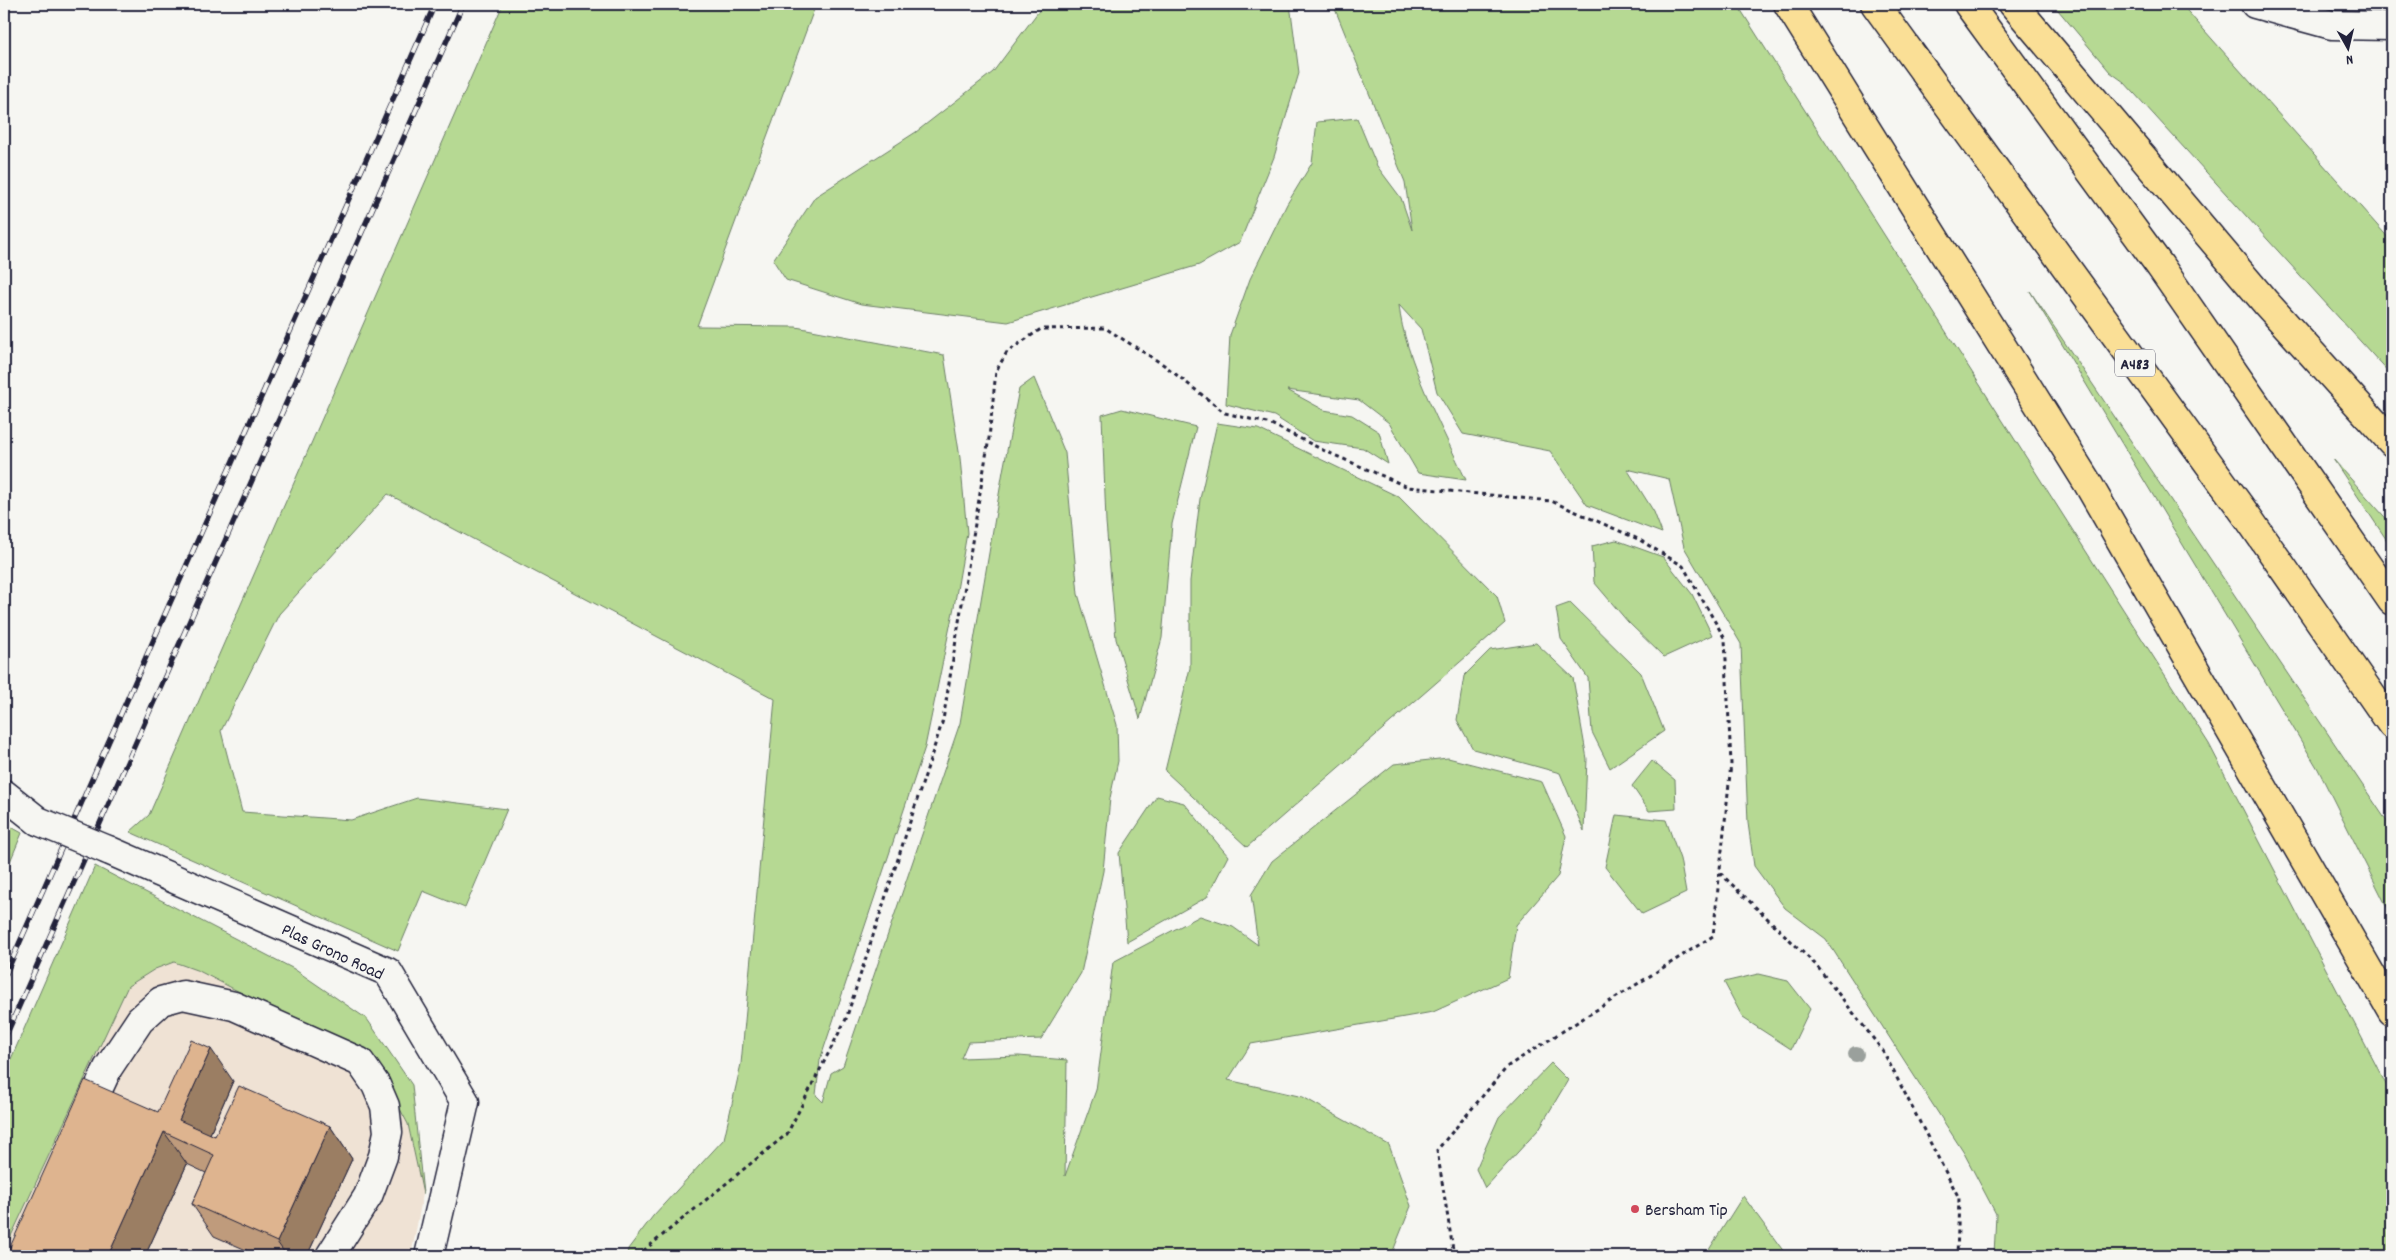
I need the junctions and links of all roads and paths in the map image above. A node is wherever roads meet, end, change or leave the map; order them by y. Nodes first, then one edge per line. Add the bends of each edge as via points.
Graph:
1 (1788, 4) edge
2 (1875, 4) edge
3 (1968, 4) edge
4 (2013, 4) edge
5 (2255, 4) edge
6 (2392, 26) edge
7 (2392, 442) edge
8 (2392, 601) edge
9 (2392, 725) edge
10 (4, 794) edge
11 (1720, 873) junction
12 (2392, 1011) edge
13 (76, 1140) edge
14 (330, 1256) edge
15 (429, 1256) edge
16 (637, 1256) edge
17 (1454, 1256) edge
18 (1957, 1256) edge

1 - 12 highway via 2087,482
2 - 9 highway, A483 via 2249,519
3 - 8 highway via 2160,266
4 - 7 highway via 2266,303
5 - 6 street via 2332,25
10 - 15 street, Plas Grono Road, bridge via 38,820 388,972 465,1102
11 - 16 path via 1731,764 1725,639 1683,566 1638,539 1551,501 1408,487 1271,424 1225,412 1164,365 1105,328 1041,329 1006,352 996,371 989,438 943,720 846,1019 787,1134
11 - 17 path via 1713,936 1508,1066 1438,1150
11 - 18 path via 1816,966 1883,1051 1959,1198
13 - 14 street via 108,1068 140,1020 161,1001 183,996 234,1006 360,1062 376,1085 385,1106 388,1132 368,1196

